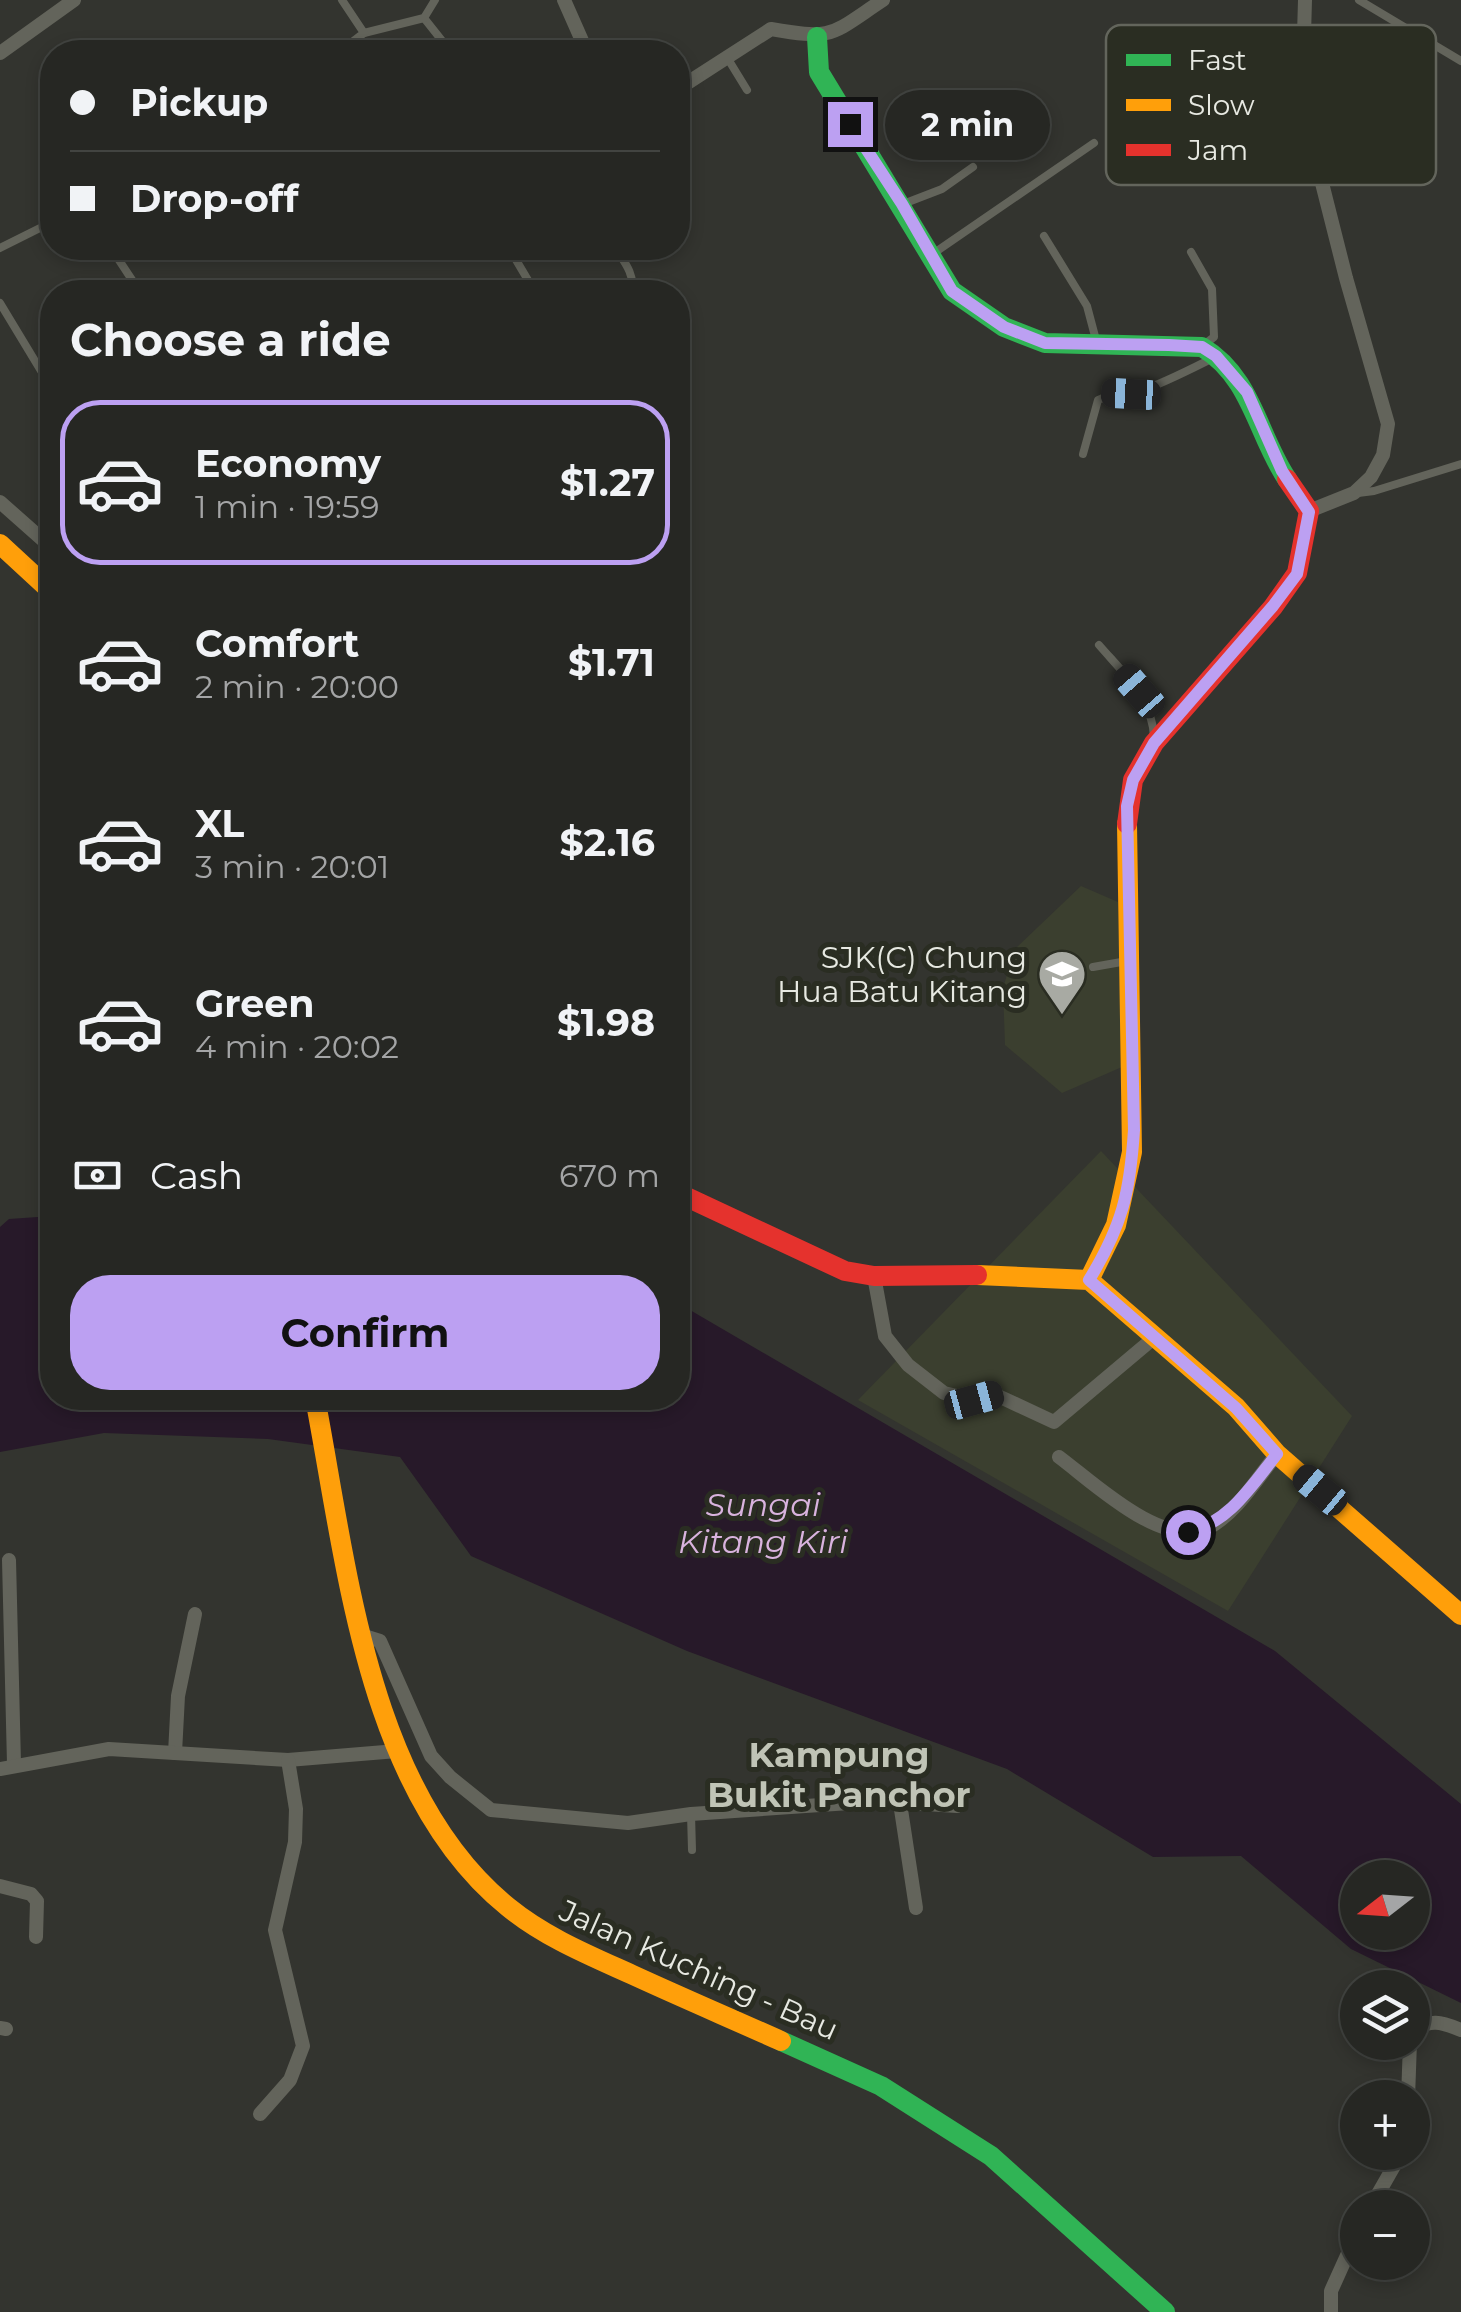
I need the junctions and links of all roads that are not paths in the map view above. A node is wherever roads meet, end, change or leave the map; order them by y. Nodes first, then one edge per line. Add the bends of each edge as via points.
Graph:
1 (74, 0) edge
2 (342, 0) edge
3 (435, 0) edge
4 (564, 0) edge
5 (883, 0) edge
6 (1306, 0) edge
7 (1358, 0) edge
8 (424, 18) junction
9 (1305, 25) edge
10 (1400, 25) edge
11 (364, 33) junction
12 (818, 37) junction
13 (354, 40) edge
14 (441, 40) edge
15 (582, 40) edge
16 (1436, 46) edge
17 (0, 54) edge
18 (728, 59) junction
19 (1461, 61) edge
20 (690, 81) edge
21 (747, 90) dead end
22 (1094, 143) dead end
23 (972, 168) dead end
24 (1322, 185) edge
25 (902, 204) junction
26 (40, 228) edge
27 (1044, 236) dead end
28 (0, 248) edge
29 (1192, 252) dead end
30 (930, 256) junction
31 (0, 303) edge
32 (1098, 344) junction
33 (1209, 351) junction
34 (40, 369) edge
35 (1084, 454) dead end
36 (1461, 464) edge
37 (1354, 493) junction
38 (0, 502) edge
39 (1309, 512) junction
40 (40, 537) edge
41 (0, 544) edge
42 (40, 581) edge
43 (1099, 646) dead end
44 (1154, 743) junction
45 (1127, 961) junction
46 (1094, 968) dead end
47 (690, 1199) edge
48 (874, 1276) junction
49 (1089, 1280) junction
50 (1155, 1338) junction
51 (318, 1410) edge
52 (1277, 1454) junction
53 (1059, 1457) dead end
54 (8, 1560) dead end
55 (195, 1614) dead end
56 (1461, 1616) edge
57 (361, 1635) junction
58 (397, 1751) junction
59 (175, 1753) junction
60 (288, 1760) junction
61 (7, 1766) edge
62 (900, 1803) junction
63 (956, 1806) dead end
64 (691, 1814) junction
65 (692, 1850) dead end
66 (0, 1886) edge
67 (916, 1908) dead end
68 (36, 1937) dead end
69 (1430, 2023) edge
70 (1461, 2030) edge
71 (260, 2114) dead end
72 (1340, 2273) edge
73 (1165, 2312) edge
74 (1331, 2312) edge

1 - 17 street
2 - 11 lane
3 - 8 lane
4 - 15 street
5 - 12 street
6 - 9 street
7 - 10 lane
8 - 11 lane
8 - 14 lane
11 - 13 lane
12 - 18 street via 771,29
12 - 25 street via 819,72
16 - 19 lane
18 - 20 street
18 - 21 lane
22 - 30 lane
23 - 25 lane
24 - 37 street via 1388,424 1383,455
25 - 30 street
26 - 28 lane
27 - 32 lane via 1088,306
29 - 33 lane via 1212,289
30 - 32 street via 952,291 1004,327 1045,343
31 - 34 lane
32 - 33 street
33 - 35 lane via 1192,370 1098,400
33 - 39 street via 1247,392 1282,471
36 - 37 lane
37 - 39 street
38 - 40 street
39 - 44 street via 1297,574
41 - 42 street
43 - 44 lane via 1139,691 1153,717
44 - 45 street via 1127,806
45 - 46 lane
45 - 49 street via 1131,1184 1114,1238
47 - 48 street via 845,1272
48 - 49 street
48 - 50 street via 885,1336 908,1365 944,1393 974,1400 996,1394 1054,1422
49 - 50 street
50 - 52 street via 1236,1408
51 - 57 street, Jalan Kuching - Bau
52 - 53 street via 1224,1516 1188,1532 1138,1516
52 - 56 street
54 - 61 street
55 - 59 street via 178,1696
57 - 58 street, Jalan Kuching - Bau
57 - 64 street via 380,1641 431,1756 492,1810 601,1824
58 - 60 street
58 - 73 street, Jalan Kuching - Bau via 434,1822 466,1865 530,1926 881,2086 990,2156
59 - 60 street
59 - 61 street via 109,1749
60 - 71 street via 294,1842 276,1930 303,2046 290,2080
62 - 63 street
62 - 64 street
62 - 67 street
64 - 65 lane
66 - 68 street via 37,1901
69 - 70 street
72 - 74 street

